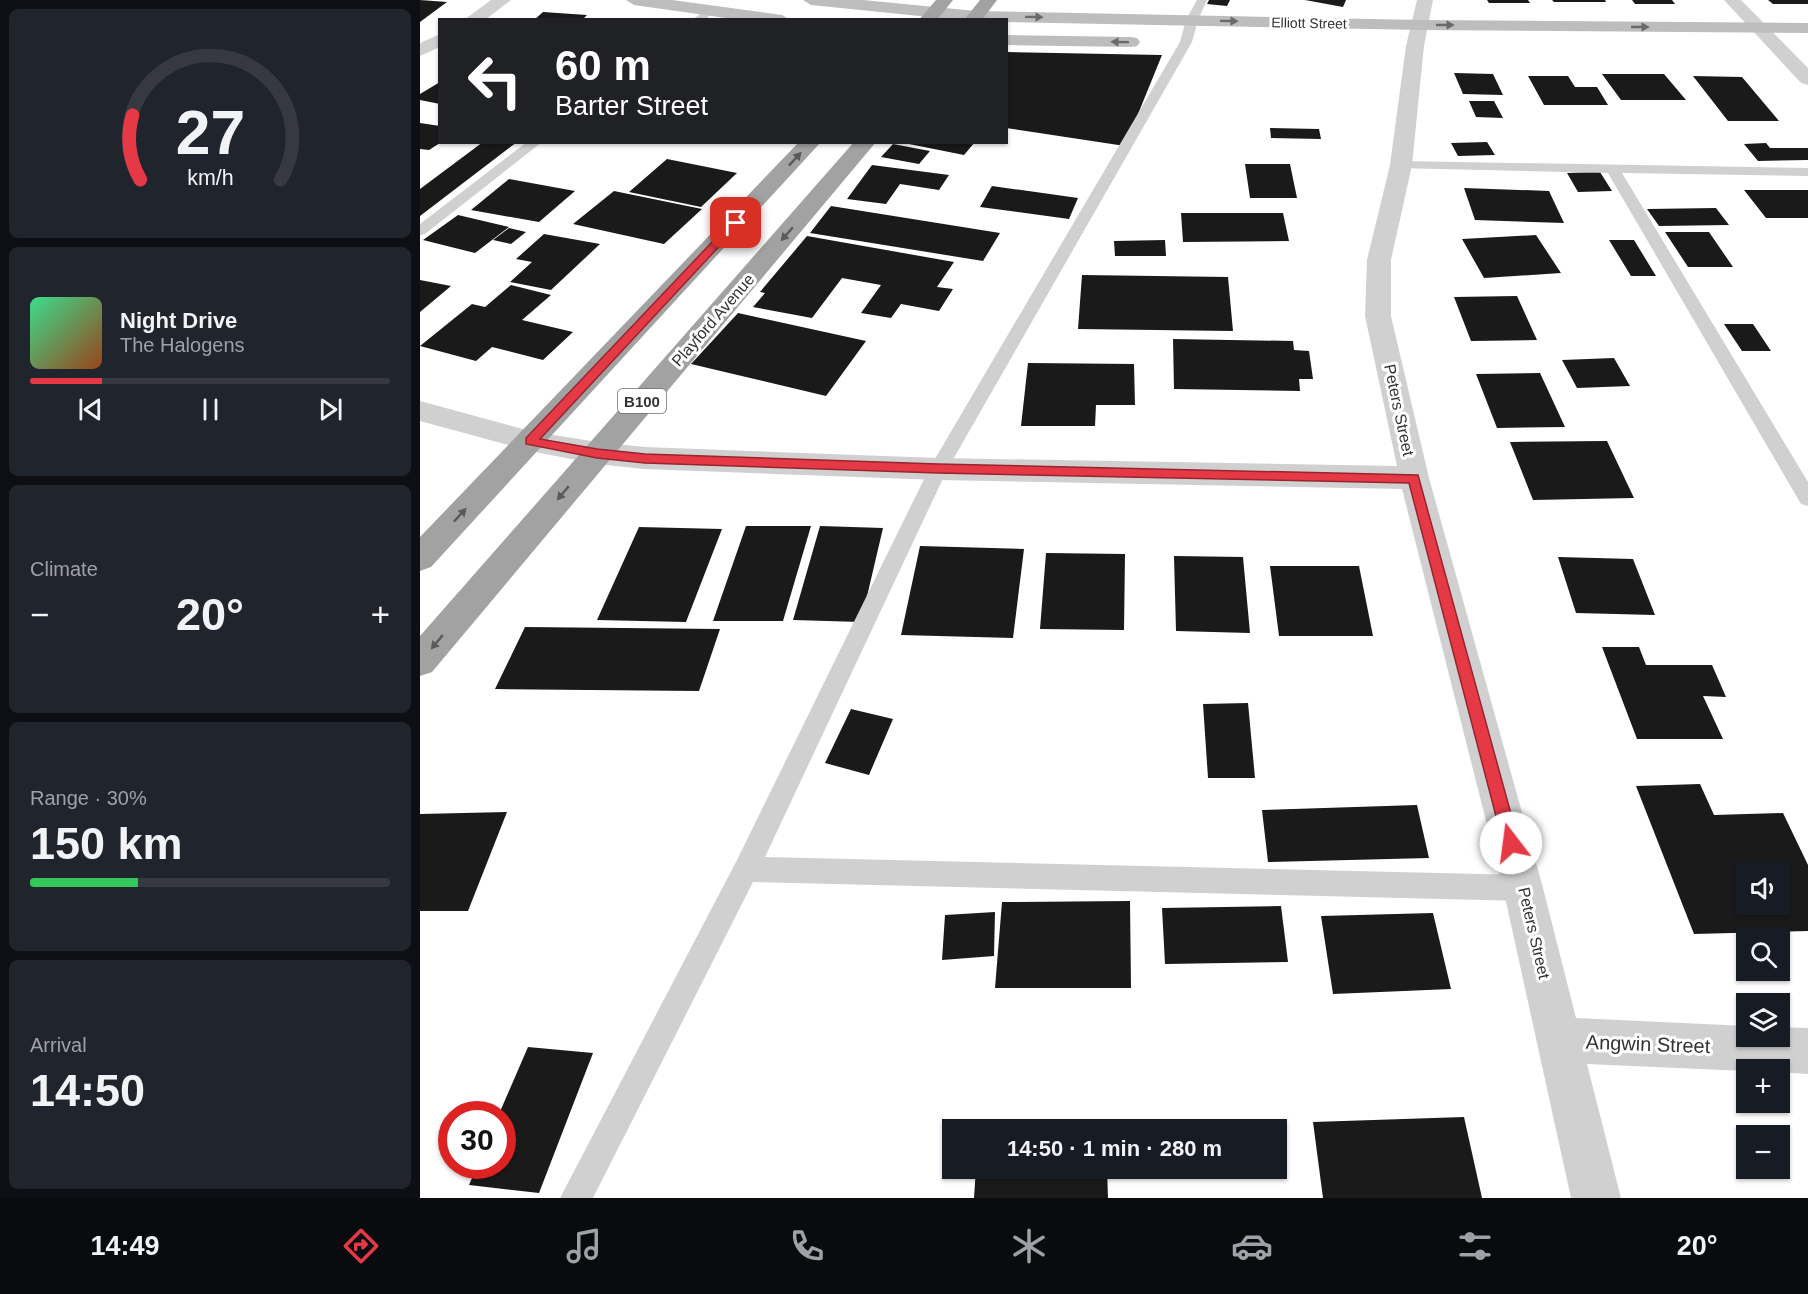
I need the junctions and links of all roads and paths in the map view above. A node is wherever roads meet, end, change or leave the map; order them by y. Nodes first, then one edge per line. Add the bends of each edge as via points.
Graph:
1 (504, 0) edge
2 (634, 0) edge
3 (811, 0) edge
4 (989, 0) edge
5 (1202, 0) edge
6 (1732, 0) edge
7 (935, 11) edge
8 (704, 15) edge
9 (475, 18) edge
10 (751, 18) edge
11 (974, 18) edge
12 (1008, 18) edge
13 (1192, 20) junction
14 (1759, 28) junction
15 (1808, 28) edge
16 (1418, 33) edge
17 (438, 40) edge
18 (1008, 40) edge
19 (1196, 42) junction
20 (1757, 49) dead end
21 (1781, 50) junction
22 (1808, 50) edge
23 (420, 51) edge
24 (1808, 79) edge
25 (533, 144) edge
26 (810, 144) edge
27 (863, 144) edge
28 (1401, 165) junction
29 (1613, 169) junction
30 (1808, 171) edge
31 (793, 193) junction
32 (420, 231) edge
33 (420, 411) edge
34 (530, 441) junction
35 (597, 453) junction
36 (938, 469) junction
37 (1414, 478) junction
38 (1808, 499) edge
39 (420, 558) edge
40 (420, 661) edge
41 (746, 869) junction
42 (1523, 888) junction
43 (1559, 1040) junction
44 (1808, 1051) edge
45 (576, 1198) edge
46 (1596, 1198) edge

1 - 9 street
2 - 8 main road
3 - 7 main road, Elliott Street
4 - 11 highway
5 - 13 lane
6 - 14 street
7 - 11 main road, Elliott Street
8 - 10 main road
12 -> 13 main road, Elliott Street
13 -> 16 main road, Elliott Street
13 - 19 lane
14 - 15 main road, Elliott Street
16 -> 14 main road, Elliott Street
14 - 21 street
16 - 28 street, Peters Street
17 - 23 street
19 -> 18 main road
19 - 36 lane
20 - 21 main road
21 - 22 main road
21 - 24 street
25 - 32 lane
31 -> 26 highway, Playford Avenue / B100
27 - 31 highway, Playford Avenue / B100
28 - 29 lane
28 - 37 street, Peters Street via 1379,260 1378,316
29 - 30 lane
29 - 38 lane
31 - 34 highway, Playford Avenue / B100
31 -> 35 highway, Playford Avenue / B100
33 - 34 street
34 - 35 street
39 -> 34 highway, Playford Avenue / B100
35 - 36 street
35 -> 40 highway, Playford Avenue / B100
36 - 37 street
36 - 41 lane
37 - 42 street, Peters Street
41 - 42 lane
41 - 45 lane
42 - 43 street, Peters Street
43 - 44 street, Angwin Street
43 - 46 street, Peters Street

